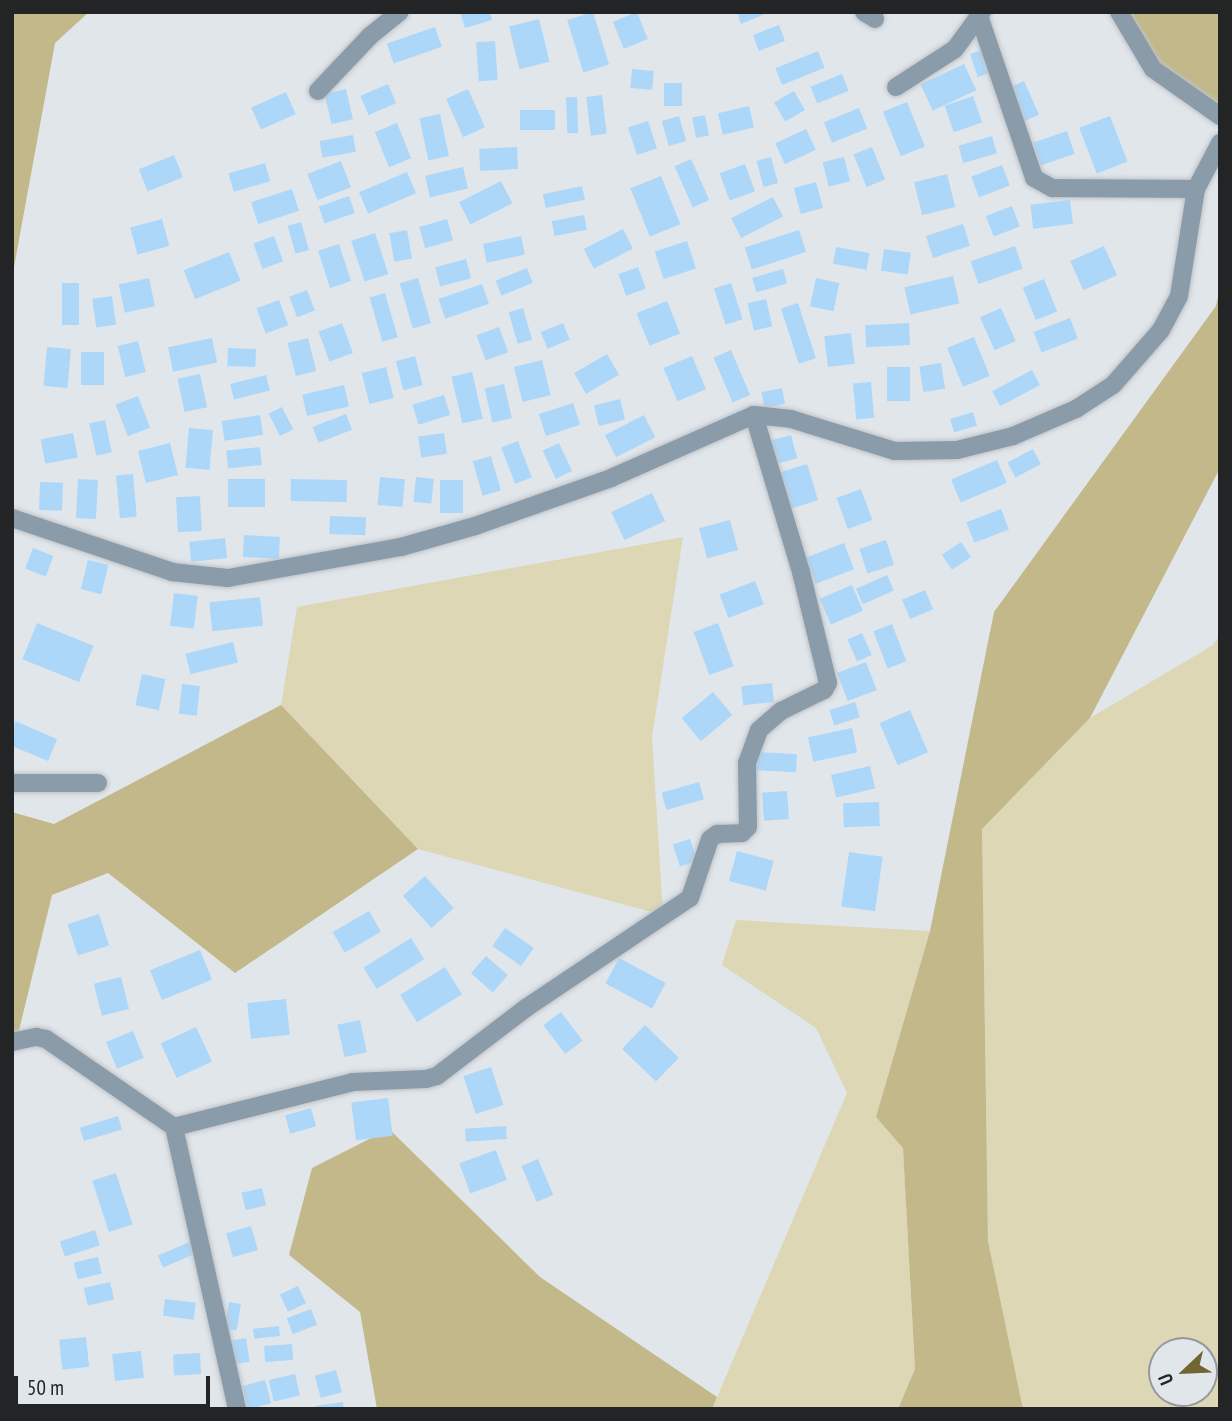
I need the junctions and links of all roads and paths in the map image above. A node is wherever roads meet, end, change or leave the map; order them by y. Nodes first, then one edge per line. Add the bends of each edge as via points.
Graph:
1 (400, 12) edge
2 (1119, 12) edge
3 (981, 14) edge
4 (896, 87) dead end
5 (318, 91) dead end
6 (1220, 116) edge
7 (1220, 143) edge
8 (1196, 189) junction
9 (754, 415) junction
10 (12, 518) edge
11 (12, 783) edge
12 (98, 783) dead end
13 (12, 1042) edge
14 (174, 1127) junction
15 (237, 1409) edge

1 - 5 street via 370,36
2 - 6 street via 1153,69
3 - 4 street via 955,49
3 - 8 street via 1034,178 1052,188
7 - 8 street
8 - 9 street via 1179,296 1161,330 1113,385 1076,409 1013,436 957,450 895,451 791,419
9 - 10 street via 611,478 475,526 401,547 228,578 172,572
9 - 14 street via 801,572 828,683 824,690 782,711 759,730 747,763 748,827 742,833 717,834 710,839 690,898 526,1008 437,1076 353,1082
11 - 12 street
13 - 14 street via 46,1039
14 - 15 street

